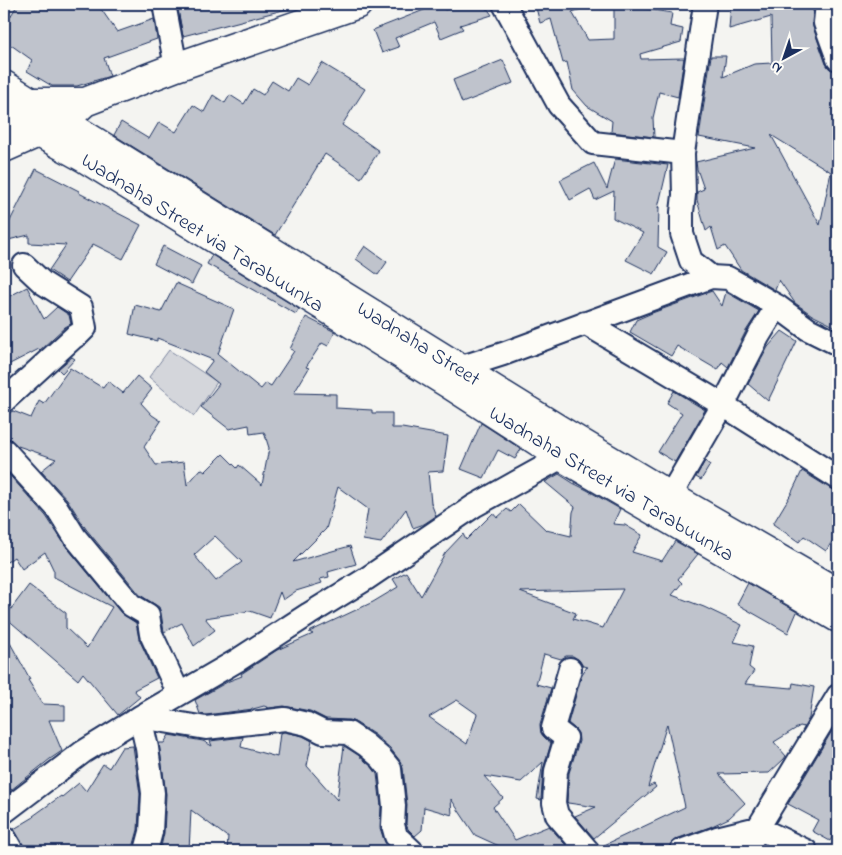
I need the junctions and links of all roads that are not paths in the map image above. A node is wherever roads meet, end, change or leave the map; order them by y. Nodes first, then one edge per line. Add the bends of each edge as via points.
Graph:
1 (164, 4) edge
2 (358, 4) edge
3 (504, 4) edge
4 (704, 4) edge
5 (827, 4) edge
6 (838, 59) edge
7 (176, 67) junction
8 (32, 102) junction
9 (85, 102) junction
10 (4, 105) edge
11 (63, 122) junction
12 (39, 133) junction
13 (4, 148) edge
14 (684, 153) junction
15 (24, 265) dead end
16 (710, 277) junction
17 (777, 306) junction
18 (585, 323) junction
19 (838, 344) edge
20 (459, 368) junction
21 (4, 402) edge
22 (723, 405) junction
23 (4, 450) edge
24 (562, 457) junction
25 (838, 478) edge
26 (670, 496) junction
27 (838, 594) edge
28 (838, 618) edge
29 (570, 669) dead end
30 (179, 694) junction
31 (838, 696) edge
32 (140, 716) junction
33 (4, 812) edge
34 (758, 828) junction
35 (4, 837) edge
36 (12, 851) edge
37 (147, 851) edge
38 (412, 851) edge
39 (588, 851) edge
40 (681, 851) edge
41 (746, 851) edge
42 (806, 851) edge

1 - 7 street
2 - 7 main road
3 - 14 street via 559,105 593,143
4 - 14 street
5 - 6 street via 825,23
7 - 9 main road
8 - 9 main road
8 - 10 main road
8 - 11 main road, Wadnaha Street
9 - 11 main road
10 - 12 main road, Wadnaha Street via Tarabuunka
11 - 12 main road
11 - 20 main road, Wadnaha Street
12 - 13 main road
12 - 24 main road, Wadnaha Street via Tarabuunka via 86,159
14 - 16 street via 682,234 691,260
15 - 21 street via 43,283 81,307 85,328
16 - 17 street via 728,278
16 - 18 street
17 - 19 street via 808,329
17 - 22 street
18 - 20 street
18 - 22 street
20 - 26 main road, Wadnaha Street
22 - 25 street
22 - 26 street
23 - 30 street via 57,508 75,537 115,587 131,605 148,615 151,634
24 - 28 main road, Wadnaha Street via Tarabuunka
24 - 30 street via 474,506 366,580
26 - 27 main road, Wadnaha Street
29 - 39 street via 553,728 566,738 556,770 554,802 557,815
30 - 32 street
31 - 34 street
32 - 33 street via 83,752
32 - 37 street via 153,793
32 - 38 street via 206,728 285,719 323,732 348,733 366,745 390,769 394,806 392,825 396,836
34 - 40 street
34 - 41 street
34 - 42 street
35 - 36 street

